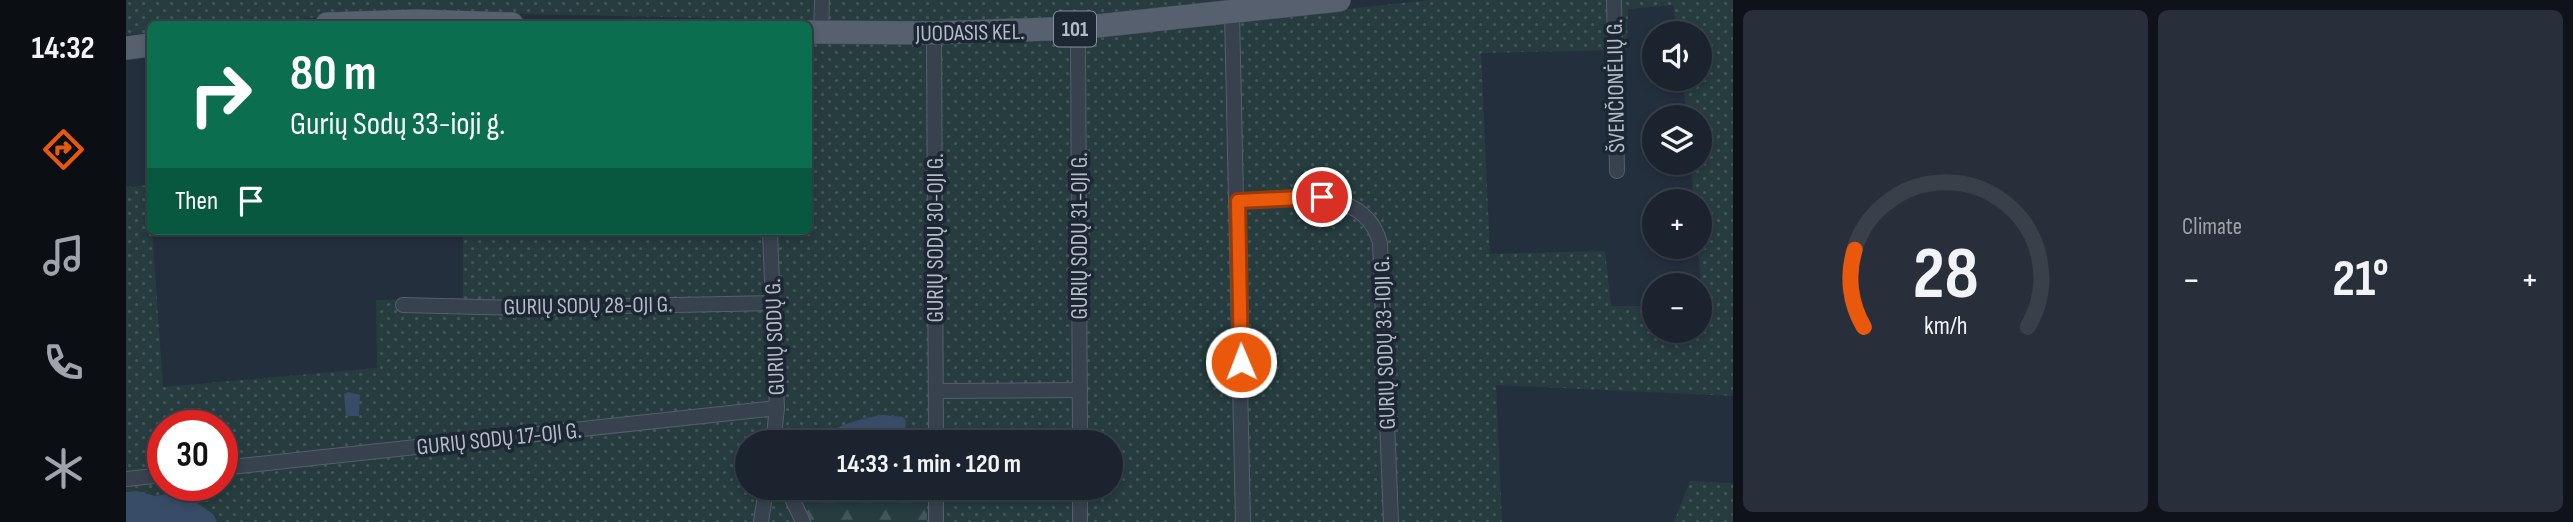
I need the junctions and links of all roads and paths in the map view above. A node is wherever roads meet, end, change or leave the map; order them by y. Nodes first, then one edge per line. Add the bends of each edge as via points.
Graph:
1 (822, 0) edge
2 (1339, 0) edge
3 (1614, 0) edge
4 (1232, 13) junction
5 (1078, 29) junction
6 (812, 33) edge
7 (934, 33) junction
8 (147, 45) edge
9 (126, 48) edge
10 (1617, 172) dead end
11 (1238, 201) junction
12 (770, 235) edge
13 (772, 303) junction
14 (403, 305) dead end
15 (1080, 390) junction
16 (936, 391) junction
17 (776, 408) junction
18 (774, 430) edge
19 (936, 430) edge
20 (1080, 430) edge
21 (238, 466) edge
22 (147, 477) edge
23 (126, 479) edge
24 (764, 500) edge
25 (793, 500) edge
26 (936, 500) edge
27 (1080, 500) edge
28 (761, 522) edge
29 (803, 522) edge
30 (936, 522) edge
31 (1080, 522) edge
32 (1243, 522) edge
33 (1391, 522) edge

1 - 6 street
2 - 4 main road, JUODASIS KEL. / 101
3 - 10 street, ŠVENČIONĖLIŲ G.
4 - 5 main road, JUODASIS KEL. / 101
4 - 11 street
5 - 7 main road, JUODASIS KEL. / 101
5 - 15 street, GURIŲ SODŲ 31-OJI G.
6 - 7 main road, JUODASIS KEL. / 101
7 - 16 street, GURIŲ SODŲ 30-OJI G.
8 - 9 main road
11 - 32 street
11 - 33 street, GURIŲ SODŲ 33-IOJI G. via 1322,197 1351,206 1377,231
12 - 13 street, GURIŲ SODŲ G.
13 - 14 street, GURIŲ SODŲ 28-OJI G.
13 - 17 street, GURIŲ SODŲ G.
15 - 16 street
15 - 20 street, GURIŲ SODŲ 31-OJI G.
16 - 19 street, GURIŲ SODŲ 30-OJI G.
17 - 18 street, GURIŲ SODŲ G.
17 - 21 street, GURIŲ SODŲ 17-OJI G.
22 - 23 street
24 - 28 street
25 - 29 street
26 - 30 street
27 - 31 street

